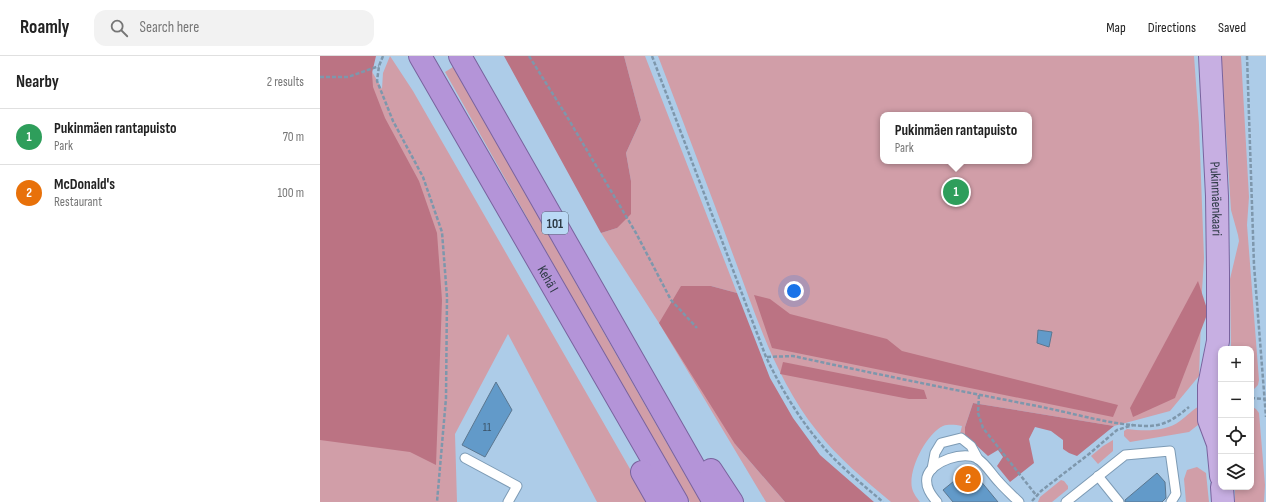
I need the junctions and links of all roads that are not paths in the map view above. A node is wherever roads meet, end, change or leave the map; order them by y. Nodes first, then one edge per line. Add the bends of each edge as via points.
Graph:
1 (420, 56) edge
2 (1210, 56) edge
3 (462, 58) edge
4 (1219, 346) edge
5 (1218, 351) edge
6 (594, 361) junction
7 (647, 386) junction
8 (1218, 435) edge
9 (465, 458) dead end
10 (978, 459) junction
11 (932, 468) junction
12 (1098, 476) junction
13 (1222, 490) edge
14 (508, 502) edge
15 (659, 502) edge
16 (677, 502) edge
17 (714, 502) edge
18 (732, 502) edge
19 (937, 502) edge
20 (1018, 502) edge
21 (1066, 502) edge
22 (1119, 502) edge
23 (1172, 502) edge
24 (1223, 502) edge

1 - 6 highway, Kehä I / 101
2 - 4 main road, Pukinmäenkaari via 1217,204
3 - 7 highway, 101
5 - 8 main road, Pukinmäenkaari via 1208,386 1209,420
6 - 15 highway via 623,438
6 - 16 highway, Kehä I / 101
7 - 17 highway, 101
7 - 18 highway
9 - 14 lane via 517,486
10 - 11 lane via 966,455 957,456
10 - 11 lane via 971,446 961,438 941,444 935,453
10 - 20 lane
11 - 19 lane via 927,476 927,485
12 - 21 lane
12 - 22 lane
12 - 23 lane via 1125,455 1170,451 1176,494
13 - 24 main road

